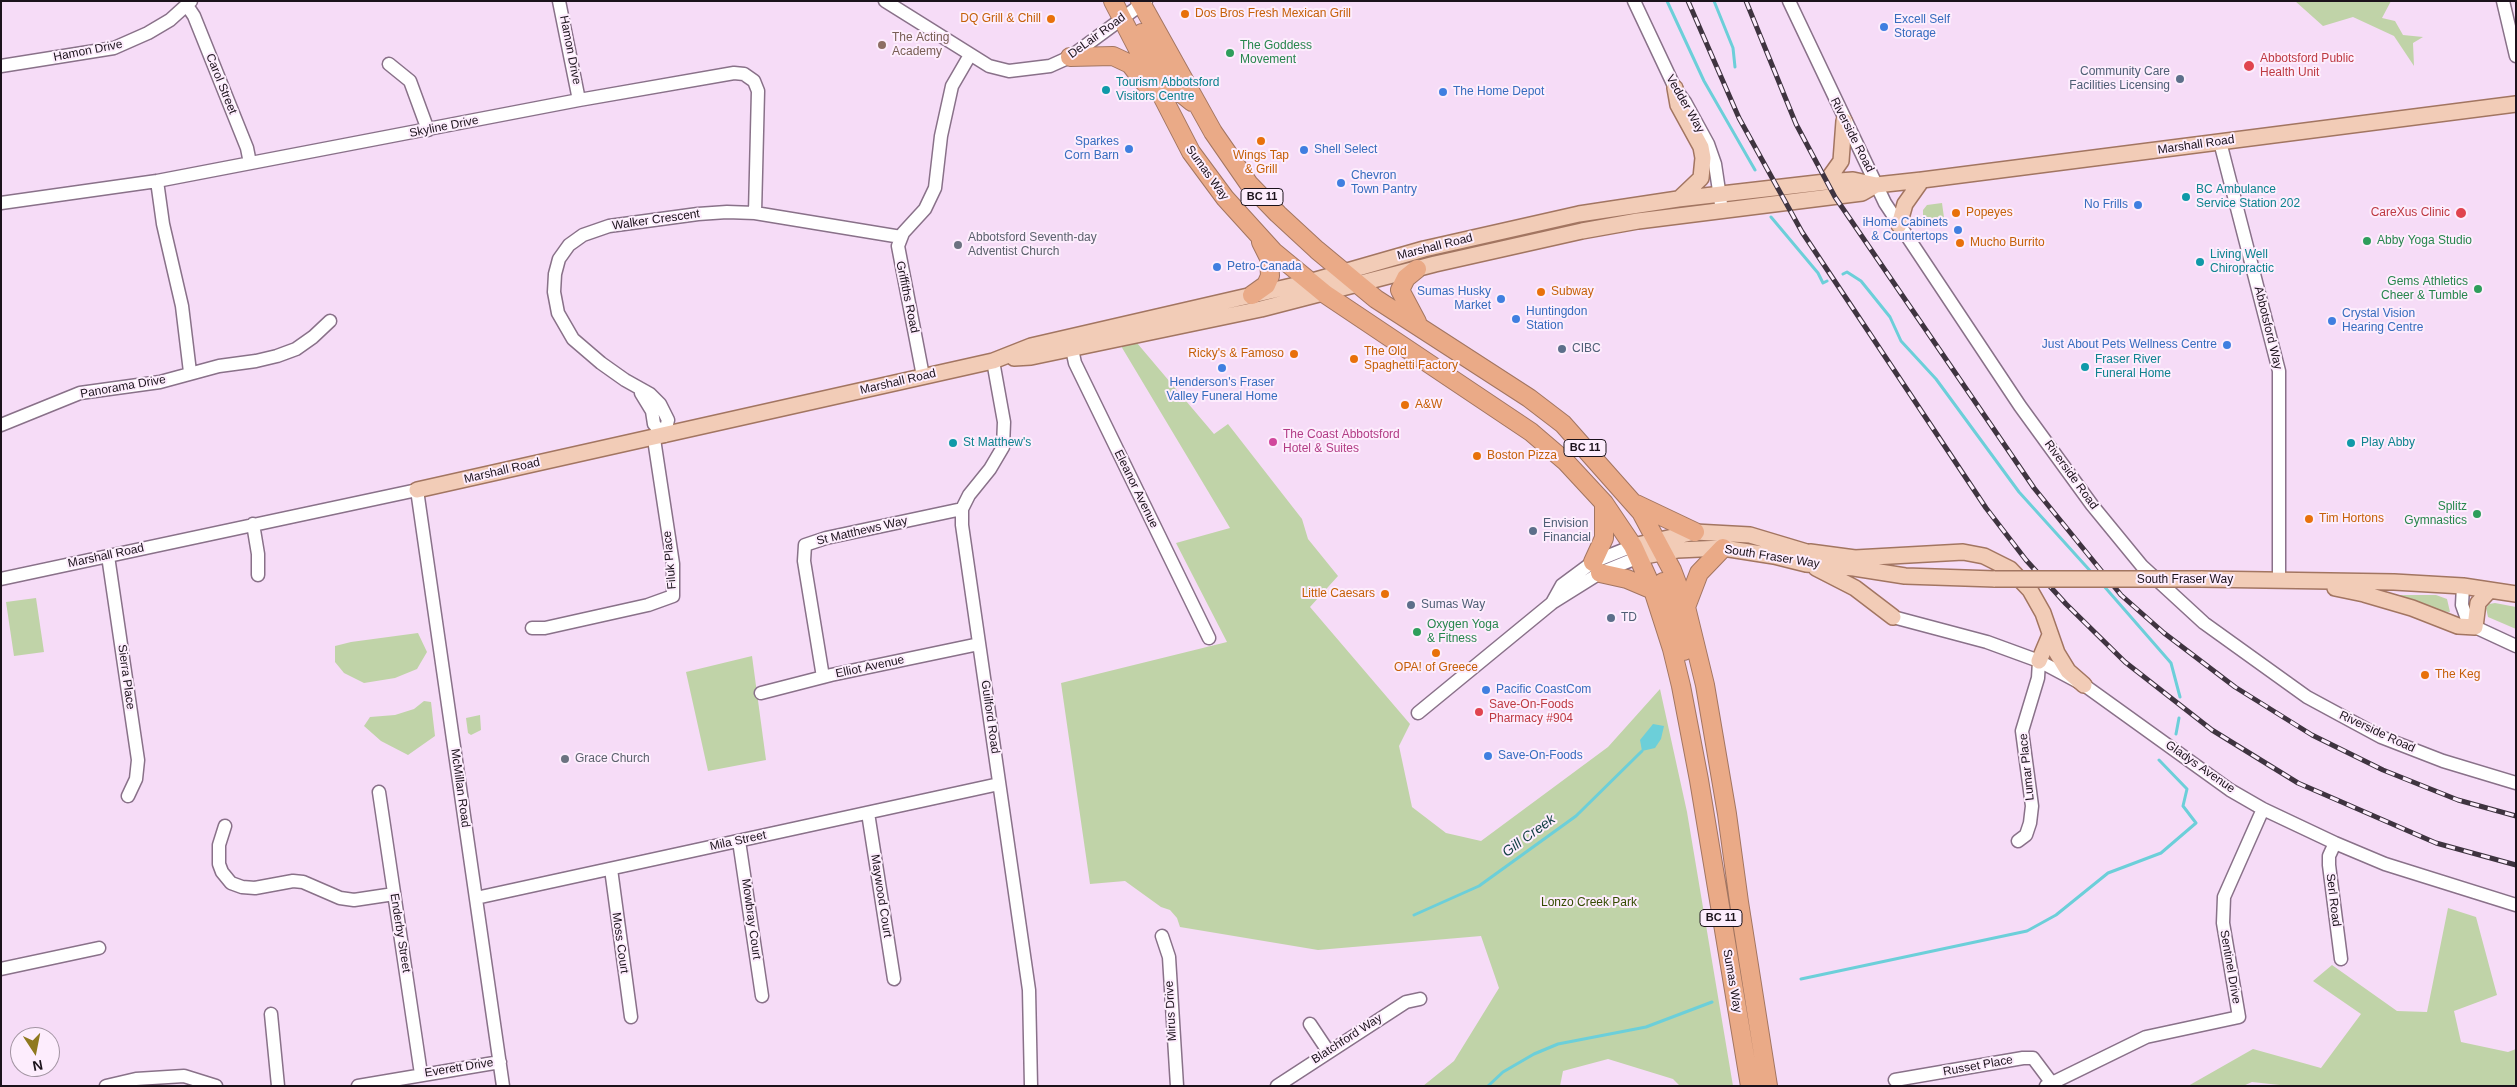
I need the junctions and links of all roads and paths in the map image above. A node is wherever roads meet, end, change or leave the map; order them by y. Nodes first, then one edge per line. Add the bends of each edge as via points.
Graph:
1 (559, 1) edge
2 (885, 1) edge
3 (1113, 1) edge
4 (1634, 1) edge
5 (1789, 1) edge
6 (2503, 1) edge
7 (1143, 2) edge
8 (189, 4) edge
9 (1122, 18) junction
10 (970, 55) junction
11 (2516, 56) edge
12 (1070, 57) junction
13 (389, 64) dead end
14 (1, 66) edge
15 (1674, 88) junction
16 (579, 100) junction
17 (2516, 104) edge
18 (1198, 107) junction
19 (1169, 112) junction
20 (1844, 121) junction
21 (428, 130) junction
22 (2220, 142) junction
23 (250, 163) junction
24 (1922, 180) junction
25 (157, 181) junction
26 (1826, 182) junction
27 (1876, 185) junction
28 (1720, 194) junction
29 (1678, 199) junction
30 (1, 203) edge
31 (1723, 211) junction
32 (755, 214) junction
33 (1899, 225) junction
34 (1256, 233) junction
35 (901, 237) junction
36 (1417, 269) junction
37 (1344, 272) junction
38 (1309, 282) junction
39 (1359, 285) junction
40 (1325, 294) junction
41 (1252, 295) junction
42 (330, 320) dead end
43 (1422, 329) junction
44 (1071, 343) junction
45 (998, 360) junction
46 (190, 372) junction
47 (923, 376) junction
48 (1, 425) edge
49 (659, 437) junction
50 (417, 490) junction
51 (1604, 503) junction
52 (1636, 504) junction
53 (962, 509) junction
54 (253, 524) junction
55 (1695, 532) junction
56 (1723, 548) junction
57 (1648, 550) junction
58 (108, 556) junction
59 (1808, 558) junction
60 (1596, 568) junction
61 (258, 575) dead end
62 (1, 579) edge
63 (2279, 580) junction
64 (2463, 586) junction
65 (1653, 590) junction
66 (2490, 590) junction
67 (2516, 594) edge
68 (1686, 607) junction
69 (1893, 616) joint
70 (2475, 627) junction
71 (532, 628) dead end
72 (2050, 634) junction
73 (1209, 638) dead end
74 (979, 644) junction
75 (2516, 646) edge
76 (2039, 661) junction
77 (823, 677) junction
78 (2084, 685) junction
79 (761, 692) dead end
80 (1418, 713) dead end
81 (2516, 783) edge
82 (999, 784) junction
83 (379, 792) dead end
84 (128, 796) dead end
85 (2263, 809) junction
86 (868, 812) junction
87 (1727, 814) junction
88 (226, 826) dead end
89 (739, 841) junction
90 (2018, 841) dead end
91 (2335, 843) junction
92 (611, 869) junction
93 (394, 894) junction
94 (476, 898) junction
95 (2516, 906) edge
96 (1743, 931) junction
97 (1162, 936) dead end
98 (99, 948) dead end
99 (2341, 959) dead end
100 (1, 969) edge
101 (894, 979) dead end
102 (762, 996) dead end
103 (1420, 999) dead end
104 (271, 1014) dead end
105 (631, 1017) dead end
106 (1310, 1024) dead end
107 (1328, 1051) junction
108 (500, 1062) junction
109 (422, 1074) junction
110 (1895, 1080) dead end
111 (151, 1082) edge
112 (2049, 1084) edge
113 (106, 1086) edge
114 (216, 1086) edge
115 (278, 1086) edge
116 (358, 1086) edge
117 (504, 1086) edge
118 (1032, 1086) edge
119 (1177, 1086) edge
120 (1277, 1086) edge
121 (1750, 1086) edge
122 (1768, 1086) edge
123 (1776, 1086) edge

1 - 16 street, Hamon Drive
2 - 10 street, DeLair Road
3 - 9 highway, Sumas Way / BC 11
4 - 15 street, Vedder Way
5 - 20 street, Riverside Road
6 - 11 street
7 - 9 street, DeLair Road
7 - 18 highway, Sumas Way / BC 11
8 - 14 street, Hamon Drive via 148,33 114,48
8 - 23 street, Carol Street
9 - 12 street, DeLair Road
9 - 18 highway via 1142,32 1170,84
9 - 19 highway, Sumas Way / BC 11
10 - 12 street, DeLair Road via 989,66 1009,71 1050,66
10 - 35 street via 952,86 941,136 935,188 925,209
12 - 19 highway via 1101,54 1122,59 1130,64
13 - 21 street via 410,80
15 - 28 street, Vedder Way via 1712,153
15 - 29 main road via 1678,105 1703,158 1701,178
16 - 21 street, Skyline Drive
16 - 32 street, Skyline Drive via 734,73 744,74 754,81 758,91
17 - 22 main road, Marshall Road
18 - 37 highway, Sumas Way / BC 11 via 1249,184 1296,231
19 - 34 highway, Sumas Way / BC 11 via 1190,152
20 - 26 main road via 1841,161
20 - 27 street, Riverside Road
21 - 23 street, Skyline Drive
22 - 24 main road, Marshall Road
22 - 63 street, Abbotsford Way via 2279,372
23 - 25 street, Skyline Drive
24 - 27 main road, Marshall Road
24 - 33 main road via 1905,204
25 - 30 street, Skyline Drive
25 - 46 street via 163,224 182,306
26 - 27 main road, Marshall Road via 1852,180
26 - 28 main road, Marshall Road
27 - 31 main road, Marshall Road via 1862,193
27 - 33 street, Riverside Road
28 - 29 main road, Marshall Road
28 - 31 street, Vedder Way
29 - 37 main road, Marshall Road via 1580,214 1478,236
31 - 36 main road, Marshall Road via 1582,231
32 - 35 street, Walker Crescent
32 - 49 street, Walker Crescent via 698,214 609,226 583,235 558,259 554,292 565,327 573,339 601,363 639,388 652,410
33 - 81 street, Riverside Road via 2020,406 2092,505 2142,566 2204,623 2307,697 2382,737 2443,761
34 - 38 highway, Sumas Way / BC 11
34 - 41 highway via 1269,258 1270,276 1266,285
35 - 47 street, Griffiths Road via 898,254
36 - 39 main road, Marshall Road
36 - 43 highway via 1406,278 1400,290
37 - 38 main road, Marshall Road
37 - 39 highway, Sumas Way / BC 11
38 - 40 highway, Sumas Way / BC 11
38 - 41 main road, Marshall Road
39 - 40 main road, Marshall Road
39 - 43 highway, Sumas Way / BC 11
40 - 44 main road, Marshall Road
40 - 51 highway, Sumas Way / BC 11 via 1531,432 1566,462
41 - 44 main road, Marshall Road
42 - 46 street, Panorama Drive via 313,337 283,354 256,362
43 - 52 highway, Sumas Way / BC 11 via 1529,398 1563,424
44 - 45 main road, Marshall Road via 1031,357
44 - 73 street, Eleanor Avenue via 1075,363
45 - 47 main road, Marshall Road
45 - 53 street via 1003,447
46 - 48 street, Panorama Drive via 160,382 80,393
47 - 49 main road, Marshall Road
49 - 50 main road, Marshall Road
49 - 71 street, Filuk Place via 673,564 673,596 648,605 546,628
50 - 54 street, Marshall Road
50 - 94 street, McMillan Road
51 - 57 highway, Sumas Way / BC 11
51 - 60 highway via 1604,538
52 - 55 highway
52 - 57 highway, Sumas Way / BC 11
53 - 74 street, Guilford Road
53 - 77 street, St Matthews Way via 805,545 804,561
54 - 58 street, Marshall Road
54 - 61 street
55 - 57 main road, South Fraser Way
55 - 59 main road, South Fraser Way via 1750,535
56 - 57 main road, South Fraser Way
56 - 59 main road, South Fraser Way
56 - 68 highway via 1698,573
57 - 60 street, South Fraser Way
57 - 65 highway, Sumas Way / BC 11
57 - 68 highway, Sumas Way / BC 11
57 - 87 highway via 1677,623
58 - 62 street, Marshall Road
58 - 84 street, Sierra Place via 138,760 136,779
59 - 63 main road, South Fraser Way, bridge via 1905,576
59 - 69 main road
59 - 72 main road via 1963,552 1984,556 2010,569 2030,590
60 - 65 highway
60 - 80 street, South Fraser Way
63 - 64 main road, South Fraser Way
63 - 70 main road via 2364,594 2458,626
64 - 66 main road, South Fraser Way
64 - 70 street via 2463,610
65 - 121 highway, Sumas Way / BC 11 via 1672,649 1700,780
66 - 67 main road, South Fraser Way
66 - 70 main road via 2478,603
68 - 87 highway, Sumas Way / BC 11 via 1705,686
69 - 76 street, Gladys Avenue via 1987,642
70 - 75 street
72 - 76 main road
72 - 78 main road via 2068,671
74 - 77 street, Elliot Avenue
74 - 82 street, Guilford Road
76 - 78 street, Gladys Avenue
76 - 90 street, Lumar Place via 2038,678 2022,731 2032,806 2026,834
77 - 79 street, Elliot Avenue
78 - 85 street, Gladys Avenue via 2216,780
82 - 86 street, Mila Street
82 - 118 street, Guilford Road via 1029,990
83 - 93 street, Enderby Street
85 - 91 street, Gladys Avenue
85 - 112 street, Sentinel Drive via 2224,898 2223,923 2239,1017 2146,1037
86 - 89 street, Mila Street
86 - 101 street, Maywood Court
87 - 96 highway, Sumas Way / BC 11
88 - 93 street via 219,845 219,864 231,883 255,888 303,882 340,898 354,900
89 - 92 street, Mila Street
89 - 102 street, Mowbray Court
91 - 95 street, Gladys Avenue via 2416,875
91 - 99 street, Serl Road via 2329,865
92 - 94 street, Mila Street
92 - 105 street, Moss Court
93 - 109 street, Enderby Street
94 - 108 street, McMillan Road
96 - 122 highway, Sumas Way / BC 11
96 - 123 highway
97 - 119 street, Mirus Drive via 1169,958
98 - 100 street
103 - 107 street, Blatchford Way via 1406,1002
104 - 115 street
106 - 107 street
107 - 120 street, Blatchford Way
108 - 109 street, Everett Drive
108 - 117 street, McMillan Road
109 - 116 street, Everett Drive
110 - 112 street, Russet Place via 2033,1058
111 - 113 street
111 - 114 street via 184,1076

